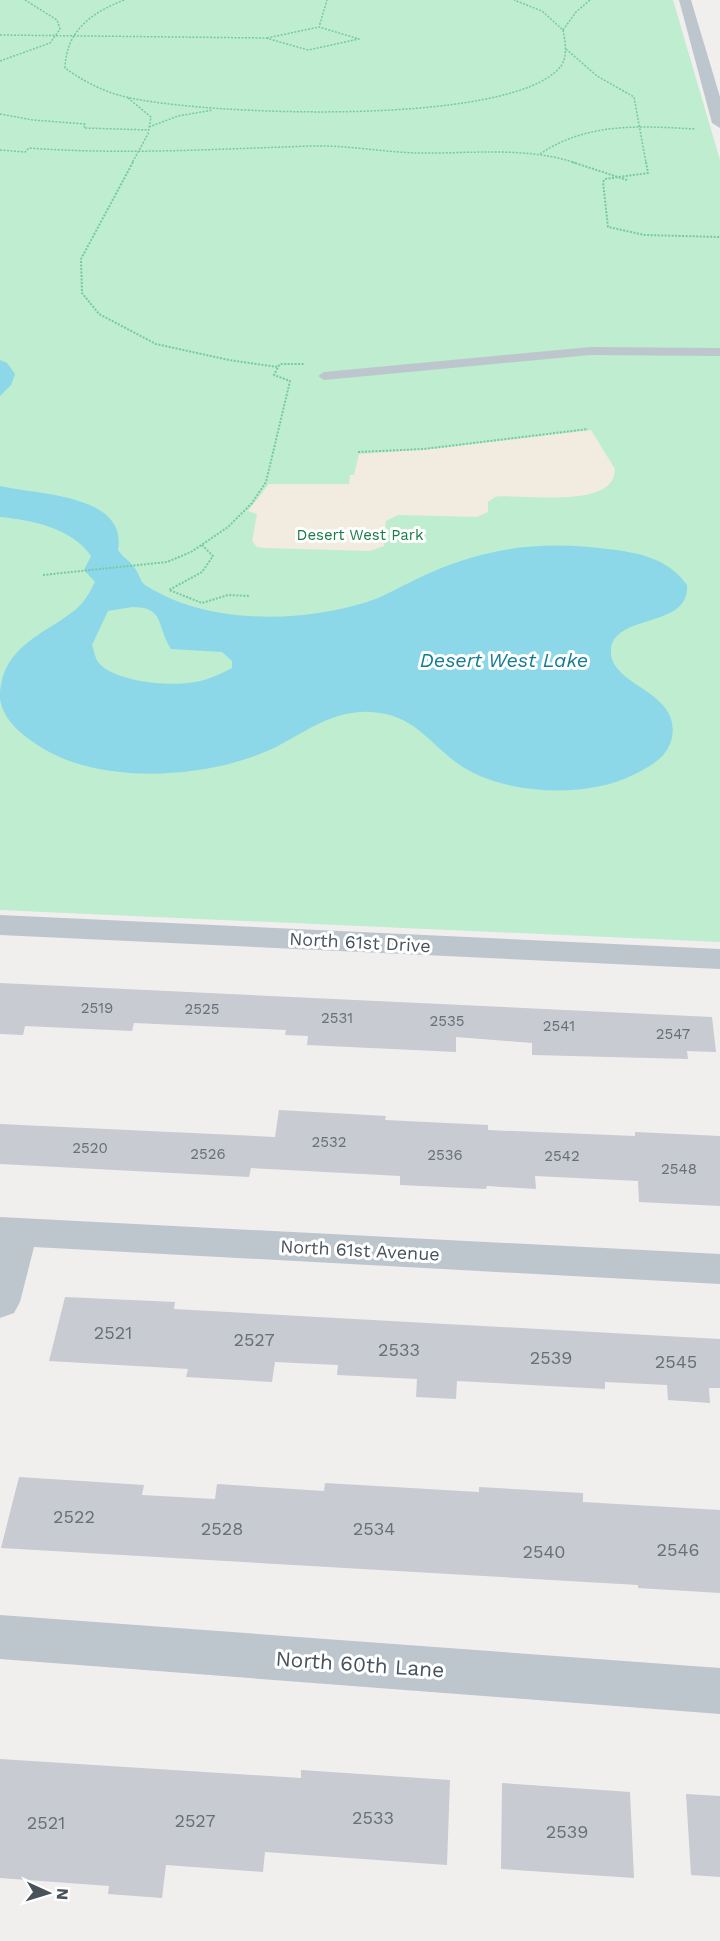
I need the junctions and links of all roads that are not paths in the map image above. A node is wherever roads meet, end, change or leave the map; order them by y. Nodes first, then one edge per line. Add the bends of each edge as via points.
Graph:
1 (685, 0) edge
2 (693, 29) junction
3 (711, 29) dead end
4 (720, 123) edge
5 (720, 352) edge
6 (324, 376) dead end
7 (0, 925) edge
8 (720, 959) edge
9 (9, 1232) edge
10 (720, 1269) edge
11 (0, 1302) edge
12 (0, 1637) edge
13 (720, 1691) edge

1 - 2 street
2 - 3 street
2 - 4 street
5 - 6 lane via 590,351
7 - 8 street, North 61st Drive
9 - 10 street, North 61st Avenue
9 - 11 street
12 - 13 street, North 60th Lane

